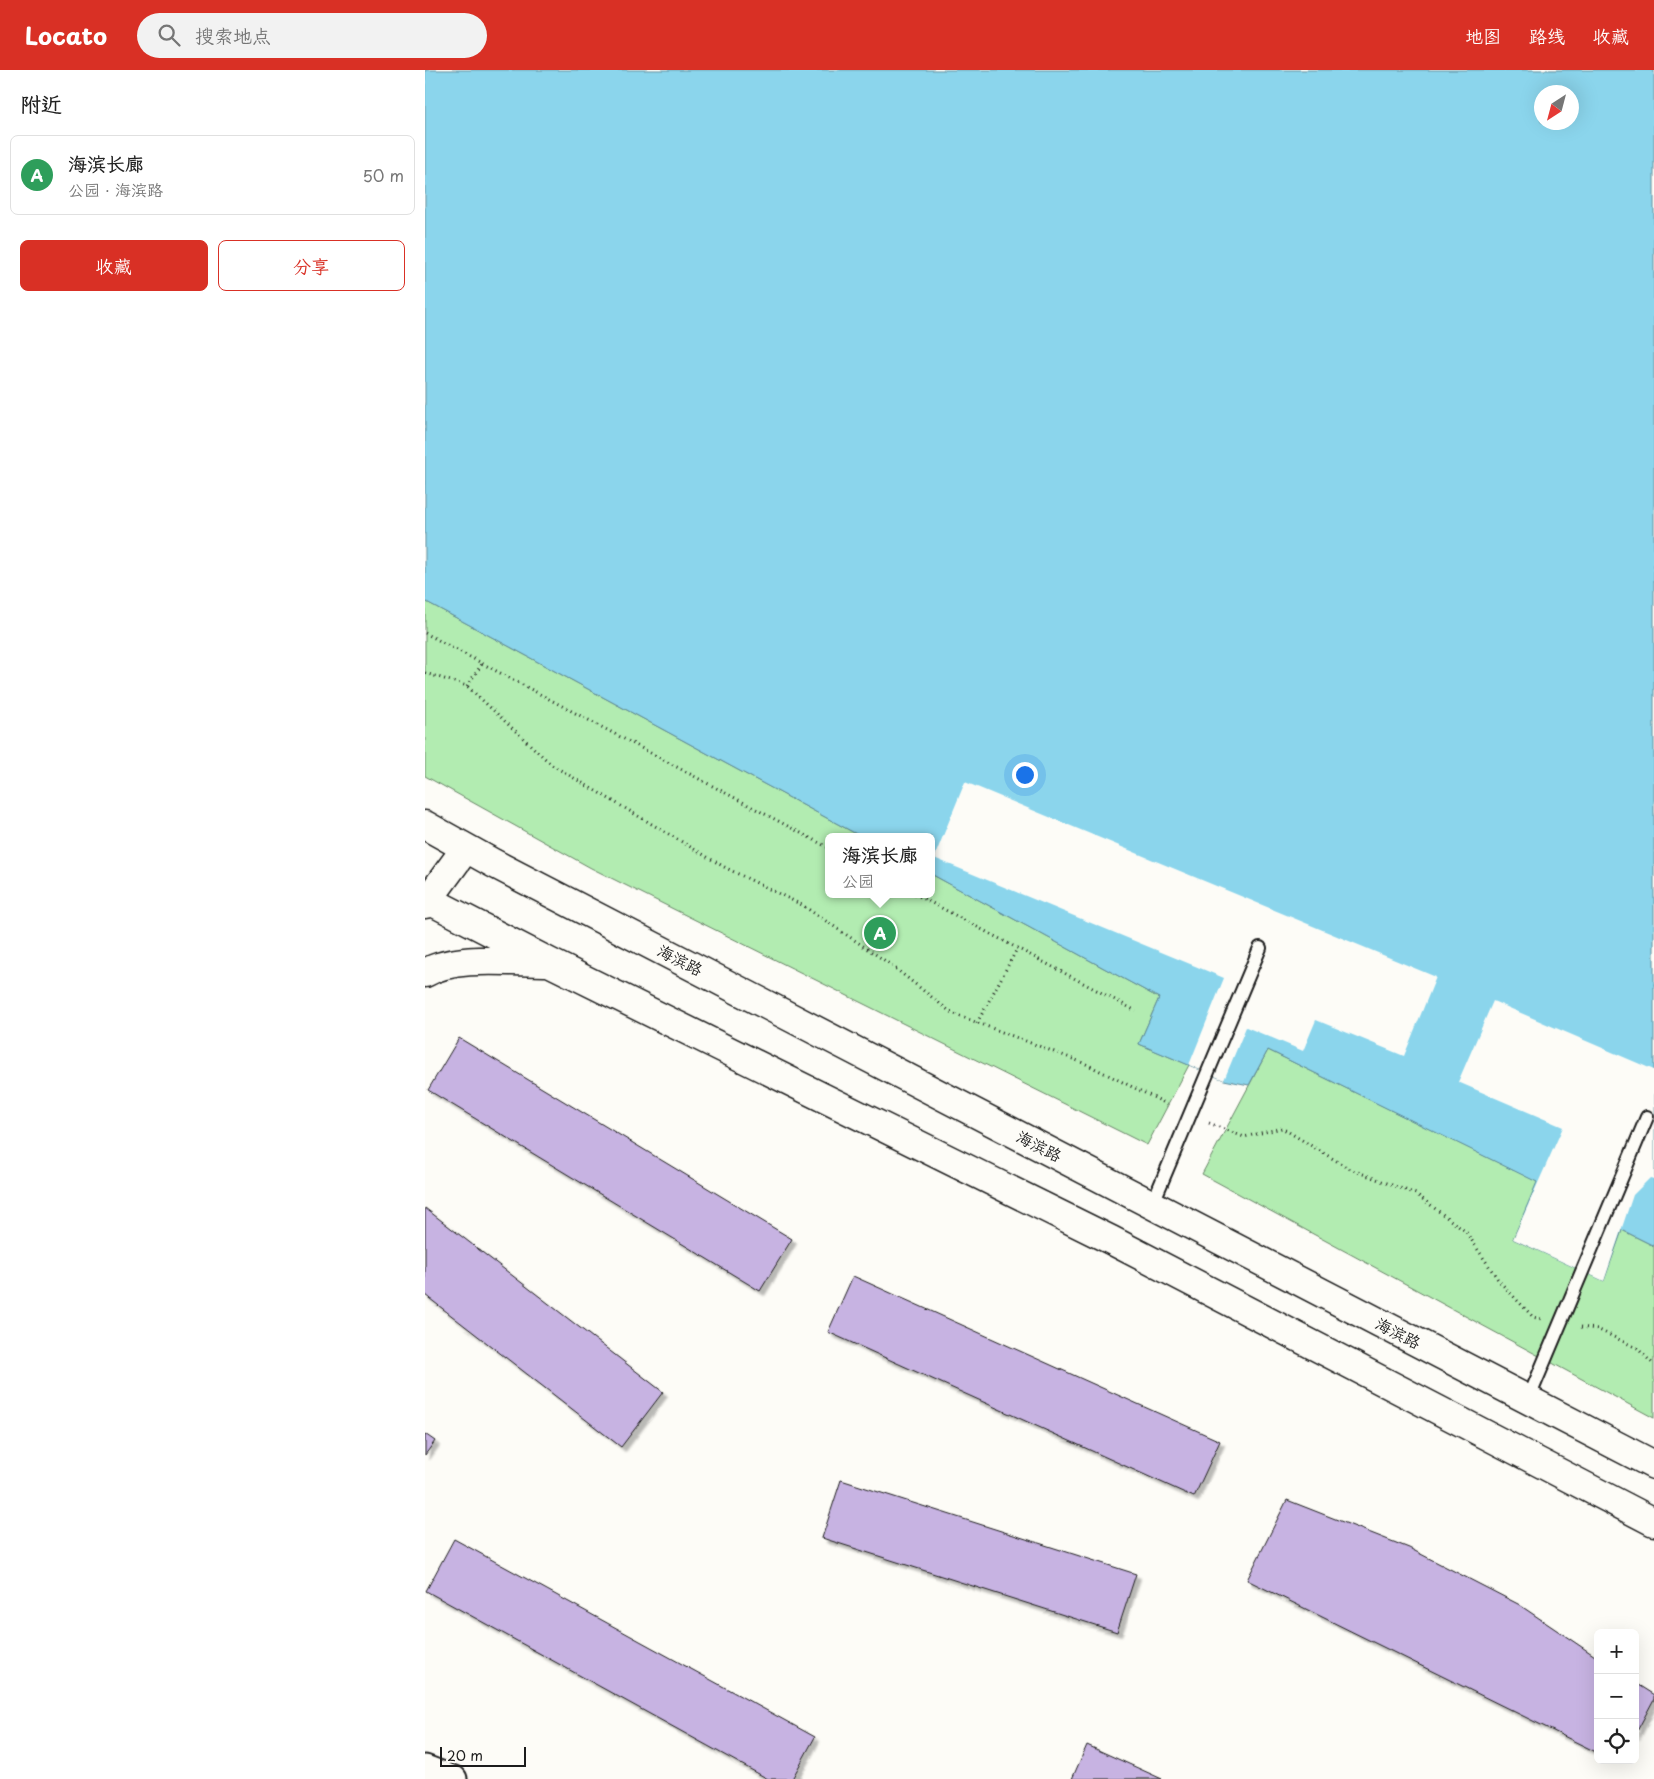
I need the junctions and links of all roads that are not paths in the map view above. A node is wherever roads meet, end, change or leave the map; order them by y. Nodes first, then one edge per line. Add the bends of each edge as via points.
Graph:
1 (427, 831) edge
2 (466, 848) junction
3 (426, 900) edge
4 (1261, 948) dead end
5 (549, 962) junction
6 (425, 973) edge
7 (1647, 1118) dead end
8 (1152, 1205) junction
9 (1528, 1400) junction
10 (1654, 1465) edge
11 (1654, 1522) edge
12 (425, 1768) edge
13 (454, 1779) edge

1 - 2 main road, 海滨路
2 - 3 main road
2 - 8 main road, 海滨路
3 - 5 main road
4 - 8 lane
5 - 6 main road via 460,962
5 - 11 main road via 1111,1240
7 - 9 lane
8 - 9 main road, 海滨路
9 - 10 main road, 海滨路
12 - 13 street

